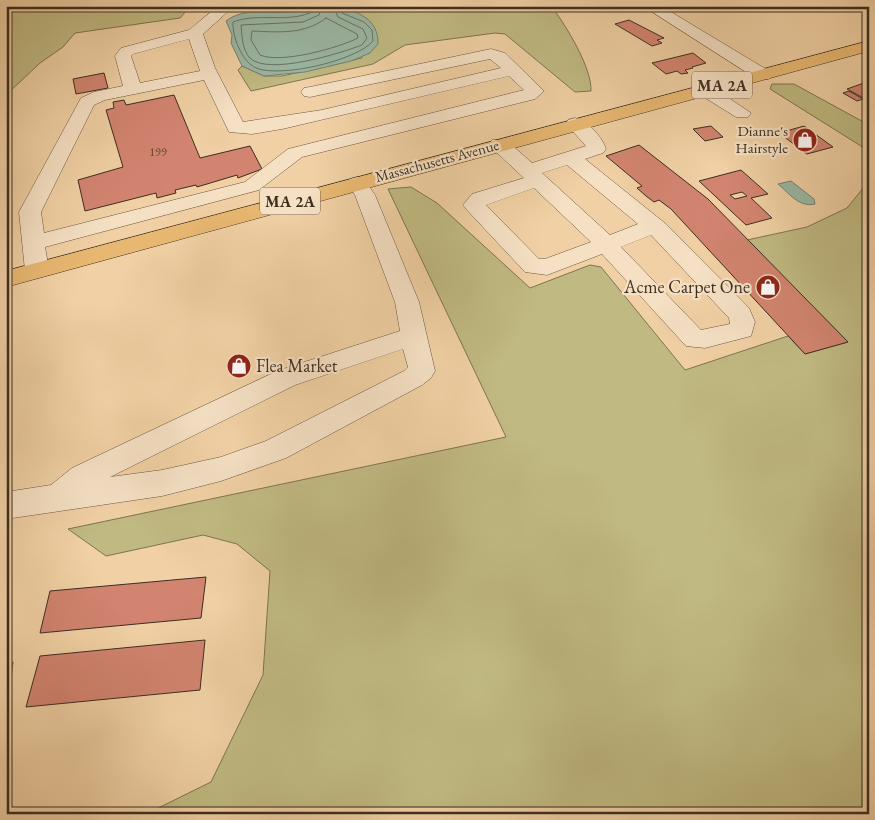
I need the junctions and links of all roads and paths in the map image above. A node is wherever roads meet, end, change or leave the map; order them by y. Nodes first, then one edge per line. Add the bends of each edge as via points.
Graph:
1 (227, 6) edge
2 (650, 6) edge
3 (195, 33) junction
4 (869, 46) edge
5 (513, 70) junction
6 (210, 74) junction
7 (763, 75) junction
8 (133, 89) junction
9 (705, 90) junction
10 (310, 92) dead end
11 (742, 113) dead end
12 (575, 124) junction
13 (499, 144) junction
14 (570, 157) junction
15 (533, 175) junction
16 (357, 183) junction
17 (654, 226) junction
18 (33, 243) junction
19 (606, 244) junction
20 (36, 270) junction
21 (6, 279) edge
22 (413, 336) junction
23 (60, 497) junction
24 (6, 506) edge

1 - 3 street
2 - 7 street
3 - 6 street
3 - 8 street via 127,51 123,56
4 - 7 main road, Massachusetts Avenue / MA 2A
5 - 6 street via 246,130 236,128
5 - 10 street via 499,57 486,54
5 - 18 street via 534,88 534,93 296,153 282,160 264,181 252,186
6 - 8 street
7 - 9 main road, Massachusetts Avenue / MA 2A
8 - 18 street via 87,102 30,212
9 - 11 street
9 - 12 main road, Massachusetts Avenue / MA 2A
12 - 13 main road, Massachusetts Avenue / MA 2A
12 - 14 street via 594,142 596,149
13 - 15 street
13 - 16 main road, Massachusetts Avenue / MA 2A
14 - 15 street
14 - 17 street
15 - 19 street
15 - 19 street via 479,199 474,205 533,267
16 - 20 main road, Massachusetts Avenue / MA 2A
16 - 22 street via 365,195 408,302
17 - 19 street
17 - 19 street via 740,314 742,330 705,340 695,339
18 - 20 street
20 - 21 main road, Massachusetts Avenue / MA 2A
22 - 23 street via 256,391 82,477
22 - 23 street via 422,371 276,450 221,469 162,483
23 - 24 street

